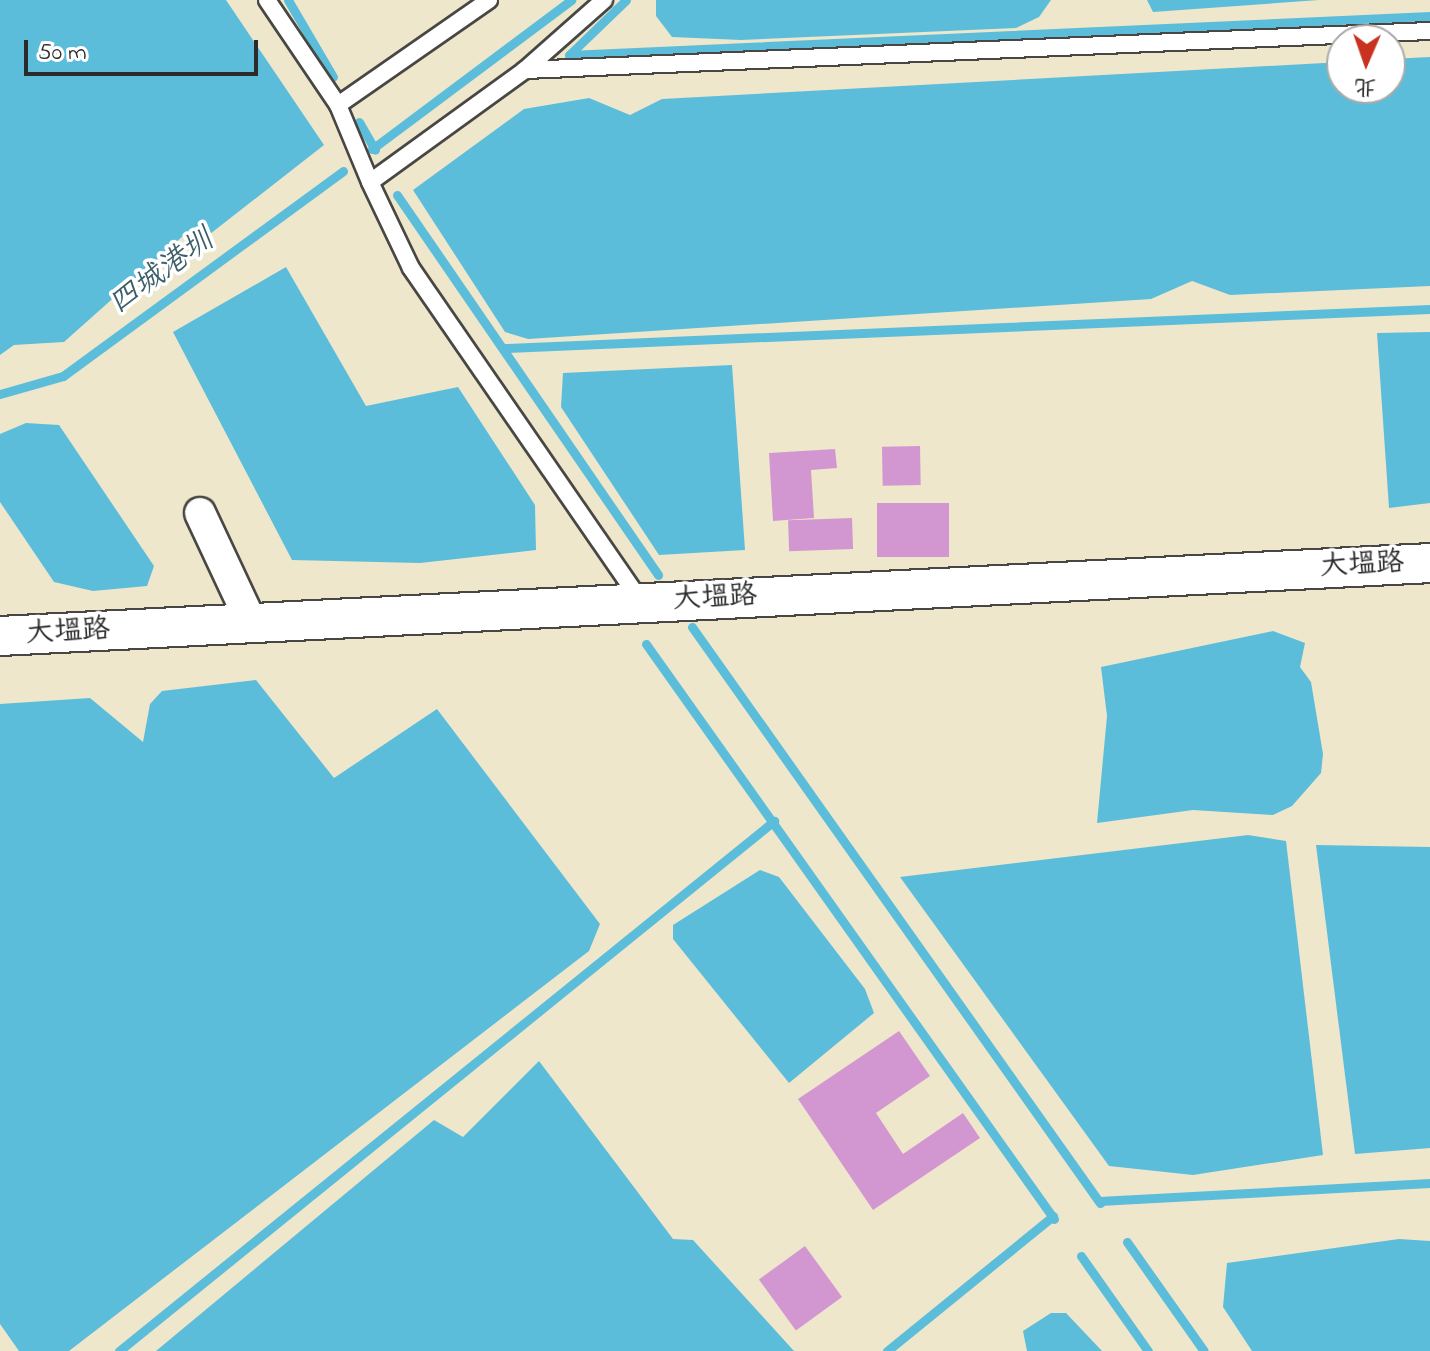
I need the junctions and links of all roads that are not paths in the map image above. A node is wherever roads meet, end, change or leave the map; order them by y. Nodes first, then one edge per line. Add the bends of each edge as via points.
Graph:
1 (267, 0) edge
2 (489, 0) edge
3 (604, 0) edge
4 (1430, 31) edge
5 (525, 70) junction
6 (338, 105) junction
7 (370, 182) junction
8 (200, 513) dead end
9 (1430, 563) edge
10 (642, 603) junction
11 (252, 624) junction
12 (0, 636) edge

1 - 6 lane
2 - 6 lane
3 - 5 lane
4 - 5 lane
5 - 7 lane
6 - 7 lane
7 - 10 lane via 411,268
8 - 11 street
9 - 10 street, 大塭路
10 - 11 street, 大塭路
11 - 12 street, 大塭路

